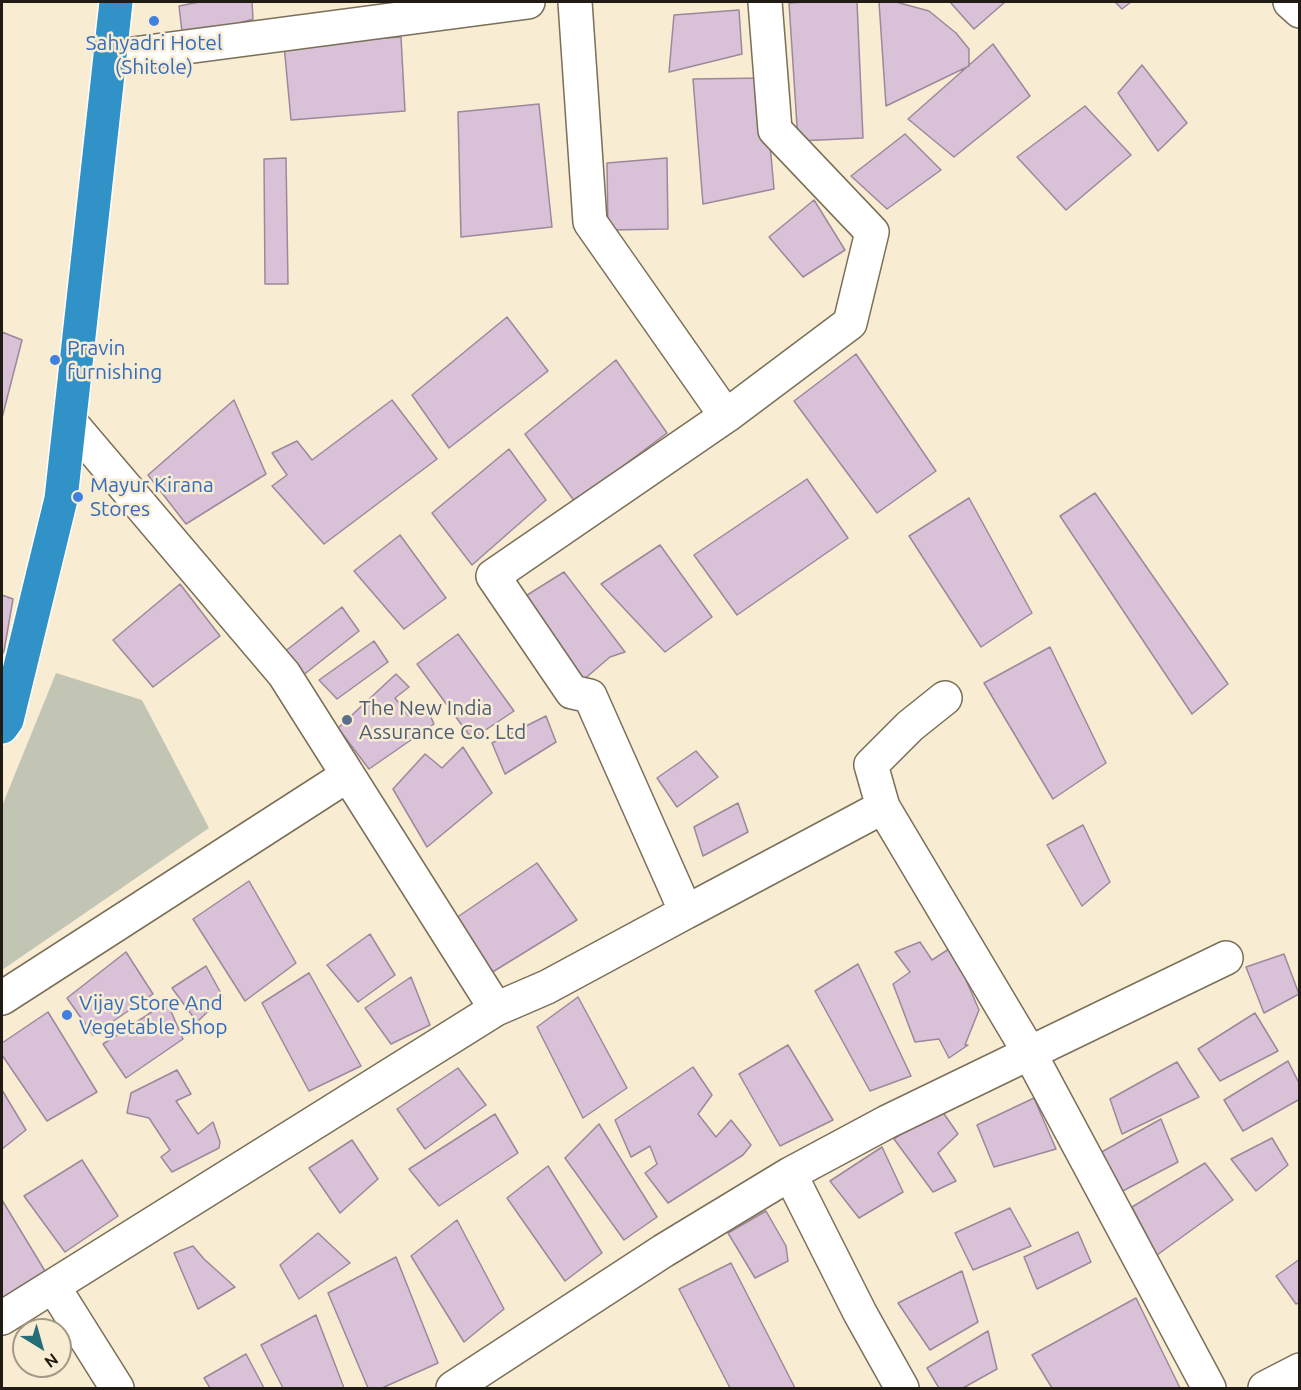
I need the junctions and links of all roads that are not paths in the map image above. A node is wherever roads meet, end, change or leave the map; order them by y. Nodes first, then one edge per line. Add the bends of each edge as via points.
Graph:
1 (116, 2) edge
2 (528, 2) edge
3 (575, 2) edge
4 (765, 2) edge
5 (1290, 2) edge
6 (1299, 11) edge
7 (110, 57) junction
8 (726, 416) junction
9 (70, 422) junction
10 (945, 698) dead end
11 (2, 727) edge
12 (348, 775) junction
13 (883, 807) junction
14 (686, 912) junction
15 (1226, 958) dead end
16 (2, 998) edge
17 (496, 1009) junction
18 (1029, 1052) junction
19 (790, 1174) junction
20 (52, 1286) junction
21 (2, 1318) edge
22 (1299, 1370) edge
23 (117, 1389) edge
24 (453, 1389) edge
25 (902, 1389) edge
26 (1209, 1389) edge
27 (1265, 1389) edge

1 - 7 highway
2 - 7 street
3 - 8 street via 590,222
4 - 8 street via 776,130 872,232 850,323
5 - 6 street
7 - 9 highway
8 - 14 street via 493,576 572,692 590,696
9 - 11 highway via 61,498 7,720
9 - 12 street via 284,674
10 - 13 street via 871,765
12 - 16 street
12 - 17 street
13 - 14 street
13 - 18 street
14 - 17 street via 547,987
15 - 18 street
17 - 20 street
18 - 19 street
18 - 26 street
19 - 24 street via 663,1251
19 - 25 street
20 - 21 street
20 - 23 street
22 - 27 street

